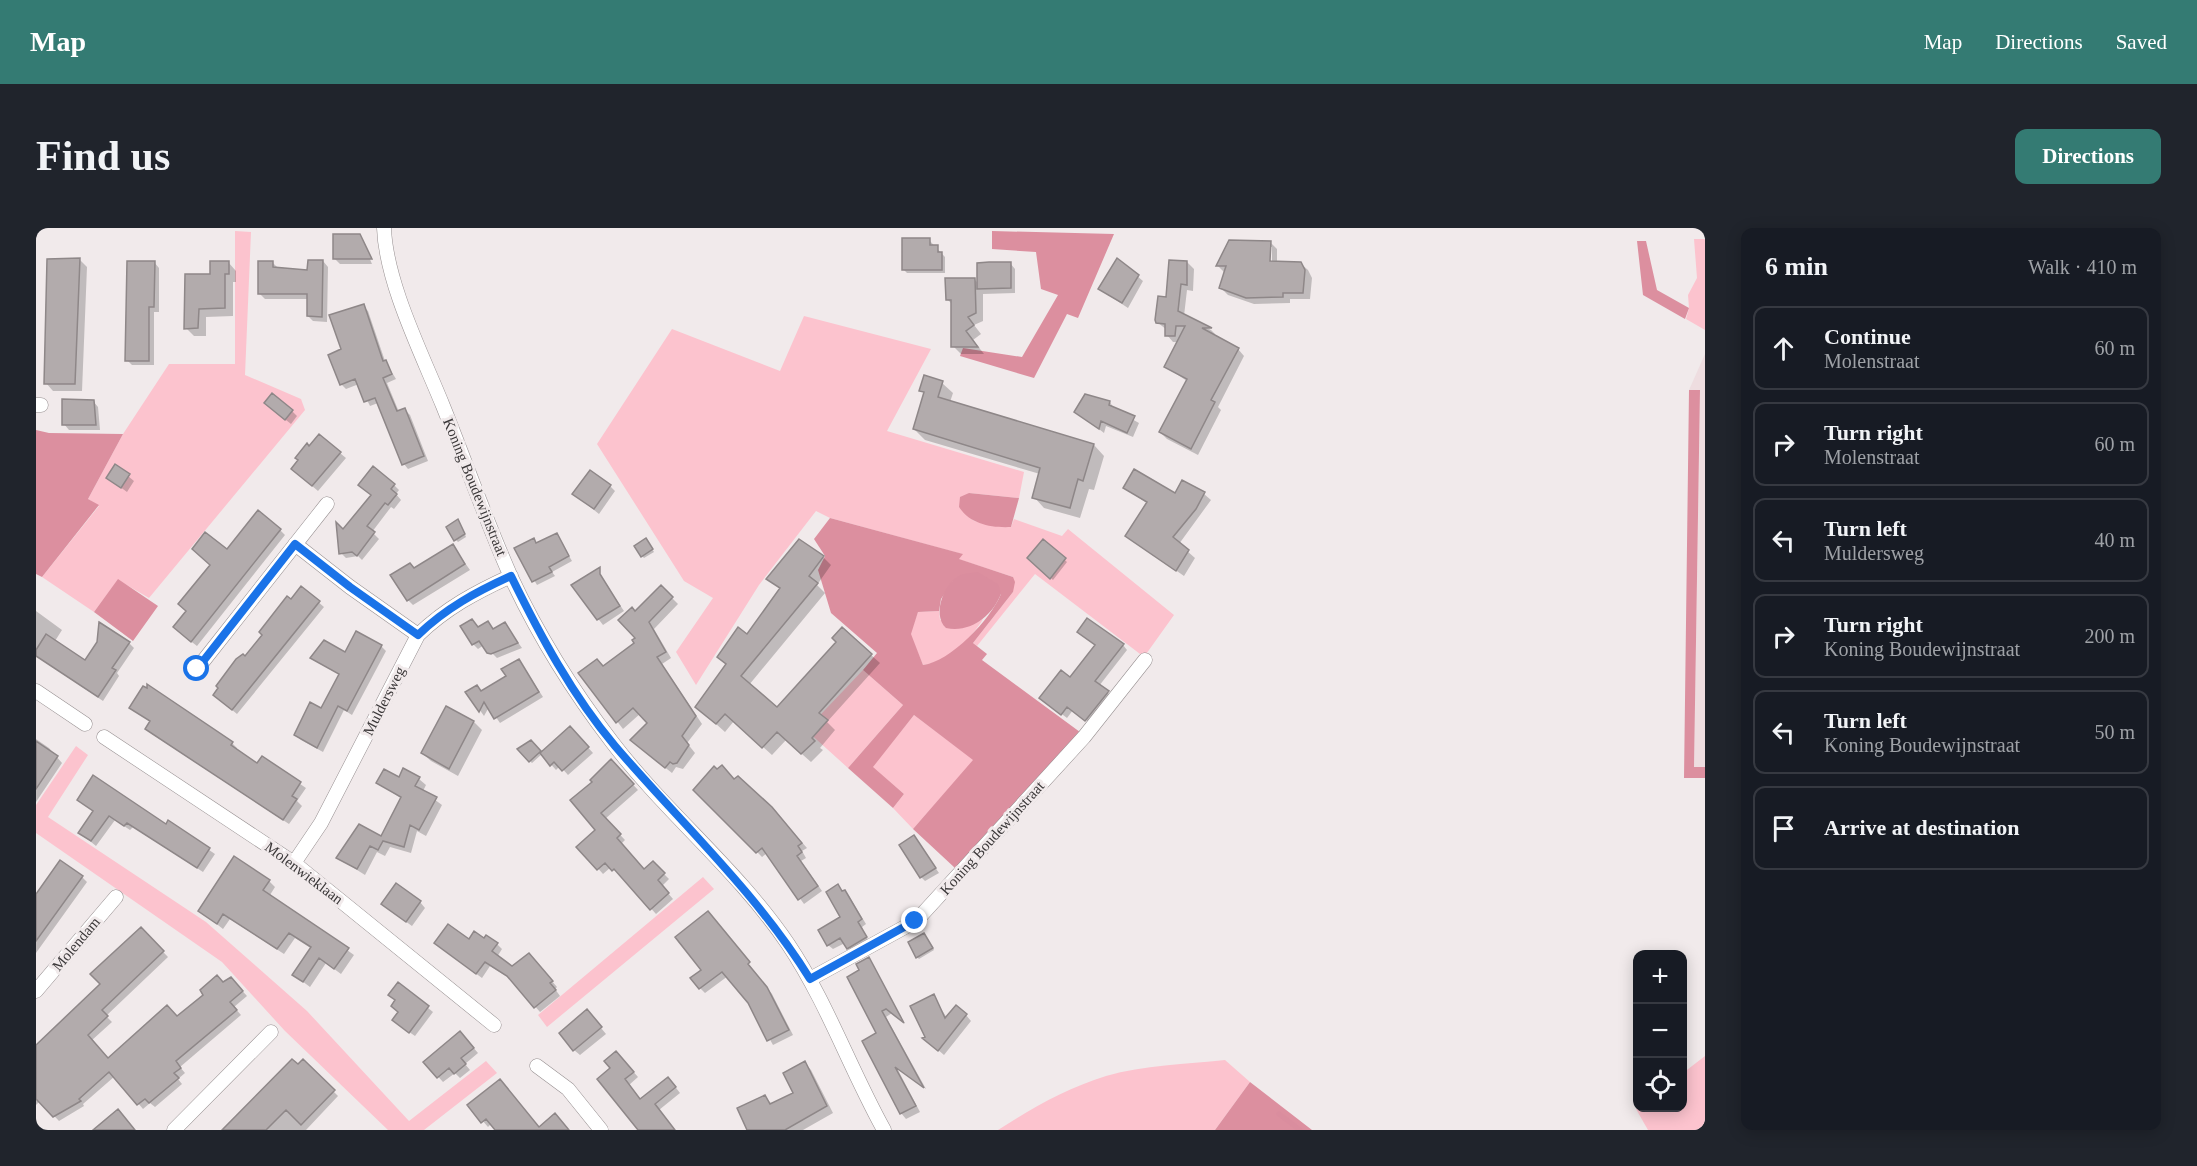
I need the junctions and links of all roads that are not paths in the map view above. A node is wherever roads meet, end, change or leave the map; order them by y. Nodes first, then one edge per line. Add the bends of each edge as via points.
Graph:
1 (384, 228) edge
2 (327, 504) dead end
3 (295, 544) junction
4 (511, 576) junction
5 (418, 635) junction
6 (1144, 660) dead end
7 (197, 669) dead end
8 (36, 691) edge
9 (85, 724) dead end
10 (104, 736) dead end
11 (294, 863) junction
12 (116, 897) dead end
13 (810, 979) junction
14 (36, 991) edge
15 (494, 1025) dead end
16 (272, 1032) dead end
17 (537, 1066) dead end
18 (174, 1130) edge
19 (601, 1130) edge
20 (883, 1130) edge

1 - 4 street, Koning Boudewijnstraat via 385,252 415,337
2 - 3 street
3 - 5 street
3 - 7 street
4 - 5 street, Muldersweg via 467,596
4 - 13 street, Koning Boudewijnstraat via 554,658 606,735 761,908
5 - 11 street, Muldersweg via 321,824
6 - 13 street, Koning Boudewijnstraat via 1084,737 915,921
8 - 9 street
10 - 11 street, Molenwieklaan
11 - 15 street, Molenwieklaan
12 - 14 street, Molendam
13 - 20 street, Koning Boudewijnstraat
16 - 18 street
17 - 19 street via 568,1089

